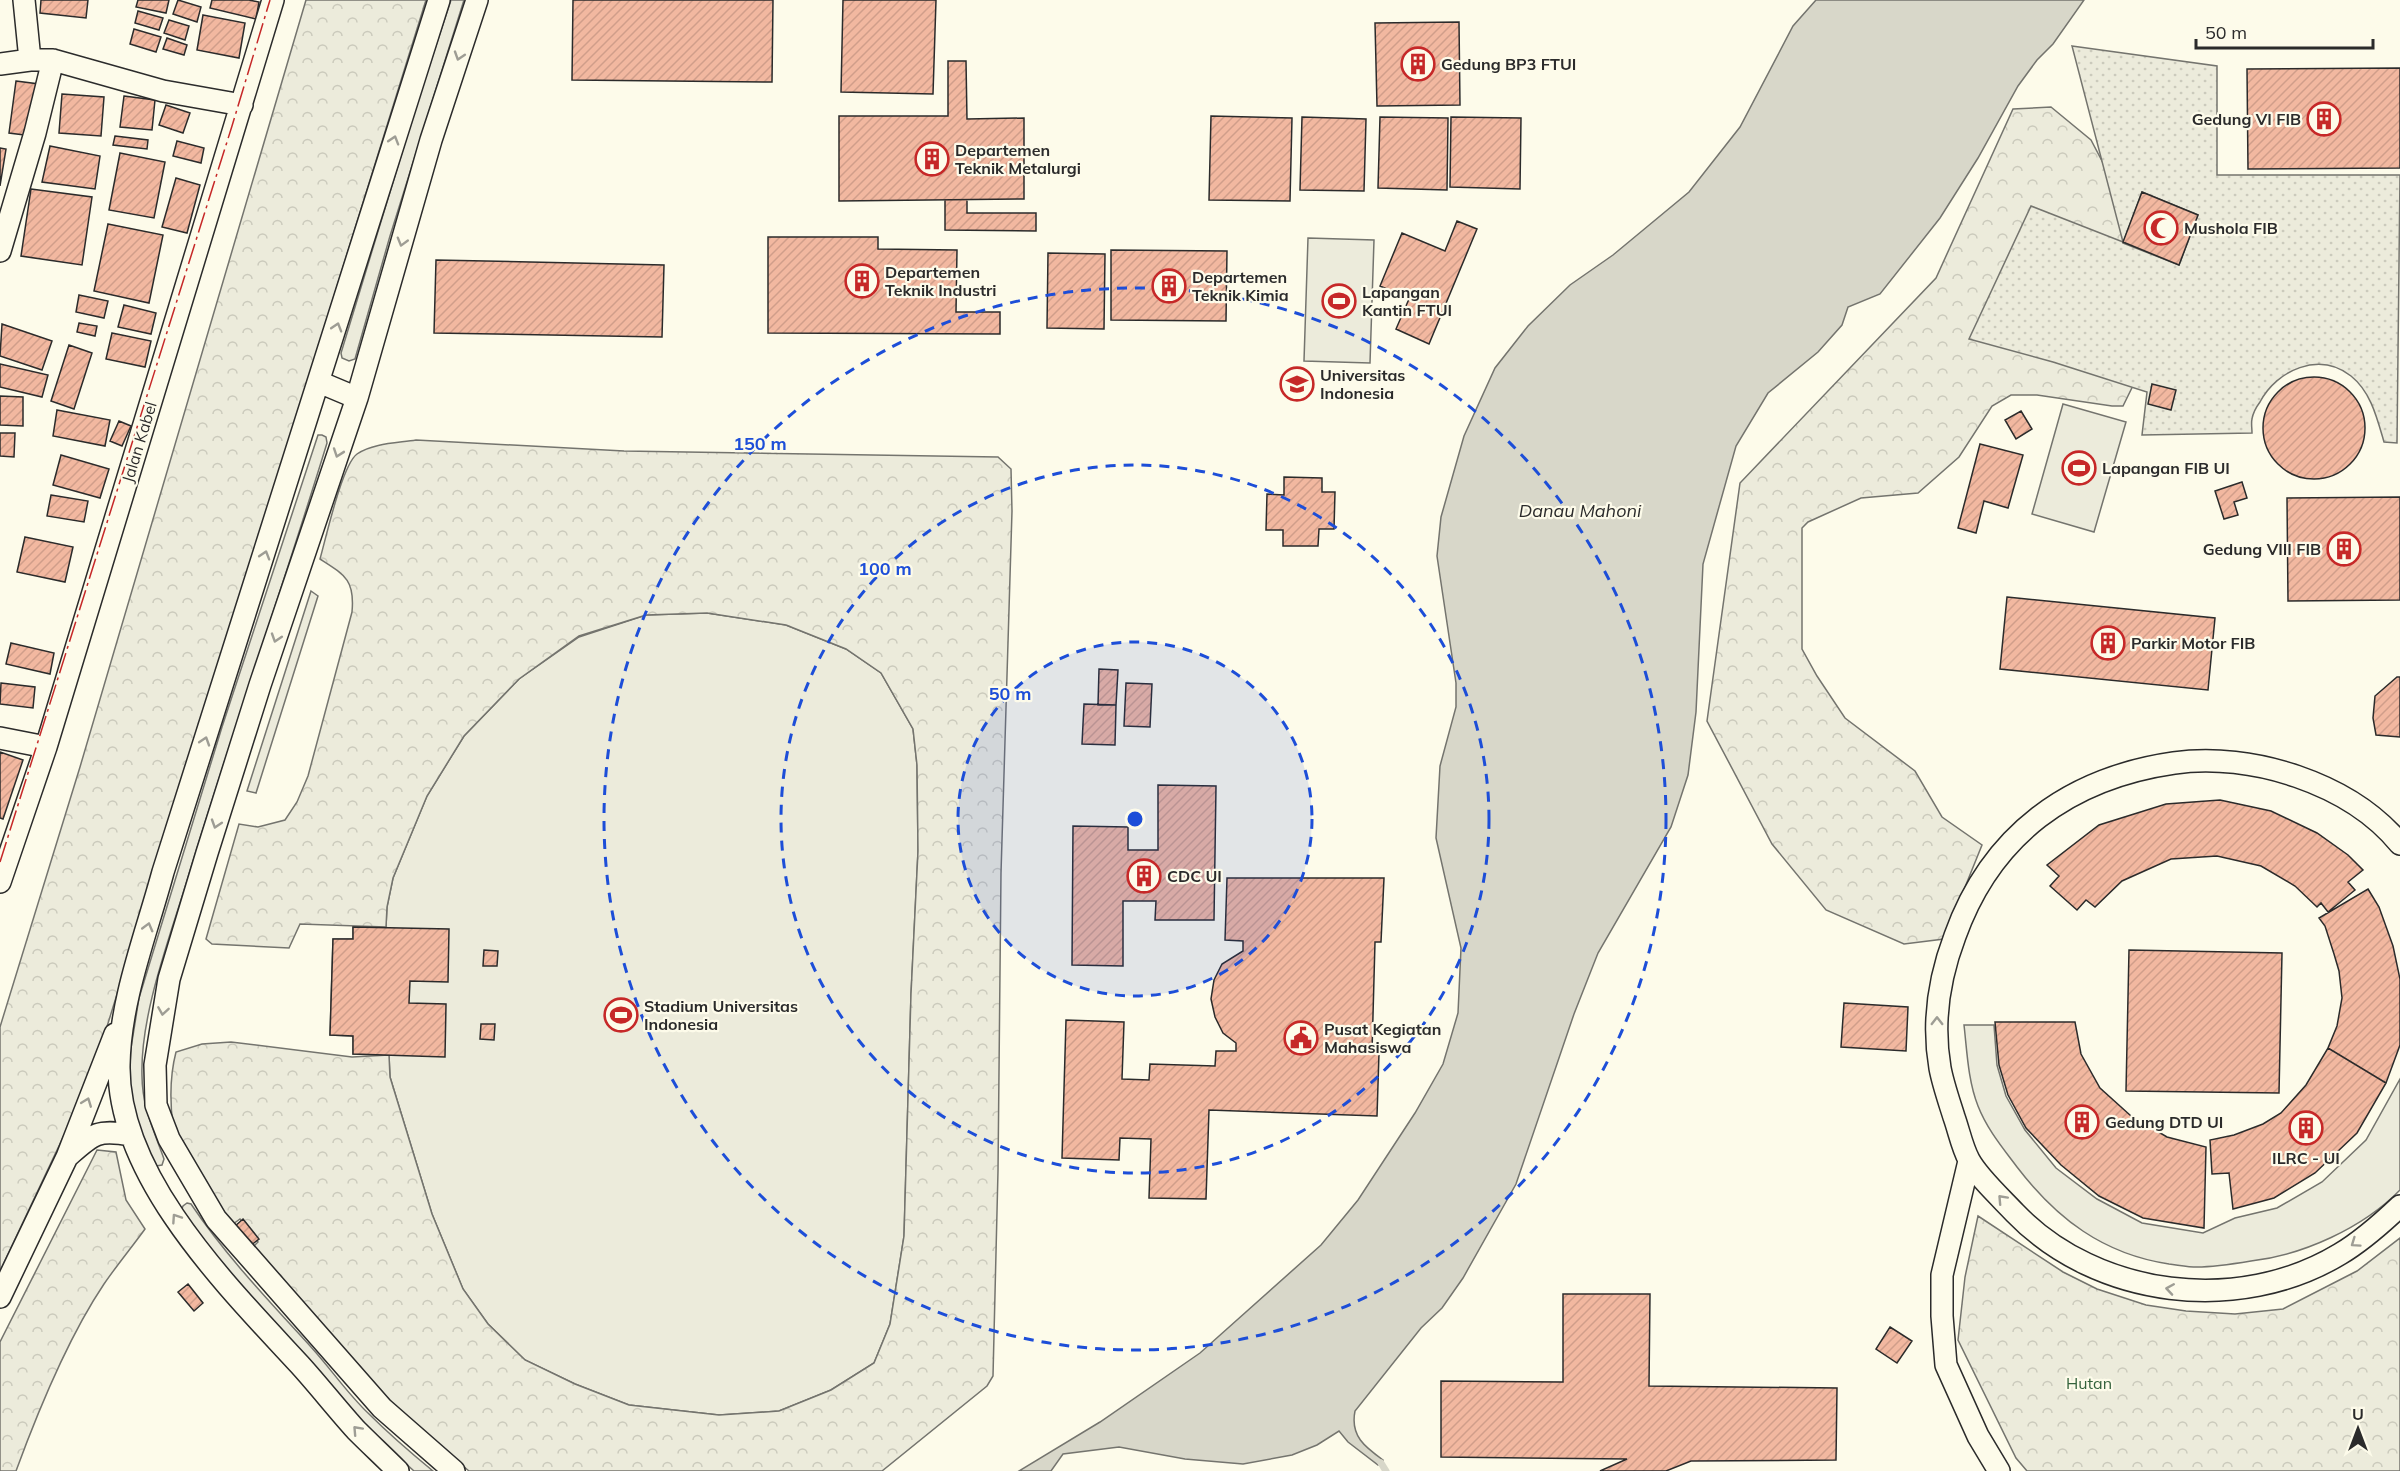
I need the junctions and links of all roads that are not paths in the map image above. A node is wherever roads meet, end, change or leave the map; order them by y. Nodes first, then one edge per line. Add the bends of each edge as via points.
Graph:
1 (24, 0) edge
2 (273, 0) edge
3 (439, 0) edge
4 (477, 0) edge
5 (30, 60) junction
6 (53, 60) junction
7 (0, 64) edge
8 (242, 105) junction
9 (0, 251) edge
10 (319, 382) junction
11 (357, 398) junction
12 (0, 738) edge
13 (46, 747) junction
14 (2397, 835) edge
15 (0, 882) edge
16 (124, 1015) junction
17 (131, 1135) junction
18 (67, 1157) junction
19 (1969, 1161) junction
20 (2400, 1206) edge
21 (216, 1219) junction
22 (234, 1293) junction
23 (0, 1297) edge
24 (398, 1471) edge
25 (454, 1471) edge
26 (1999, 1471) edge

1 - 5 street
2 - 8 street, Jalan Kabel
10 -> 3 street
4 -> 11 street via 431,140
5 - 6 street
5 - 7 street
6 - 8 street via 163,91
6 - 9 street
8 - 13 street, Jalan Kabel
10 - 11 street
16 -> 10 street via 163,872
11 -> 21 street via 207,853 169,979 162,1019 155,1065 156,1105 169,1139
12 - 13 street
13 - 15 street, Jalan Kabel
19 -> 14 street via 1940,1068 1936,1018 1943,969 1964,912 1990,865 2013,839 2052,807 2095,783 2142,767 2192,760 2242,763 2346,797
16 - 17 street via 119,1066
18 -> 16 street
17 - 18 street via 99,1133
22 -> 17 street via 159,1193
18 - 23 street
20 -> 19 street via 2339,1255 2301,1273 2251,1287 2178,1290 2137,1283 2097,1269 2061,1250 2027,1225
19 - 26 street via 1942,1275 1944,1345 1946,1365 1978,1436
21 - 22 street via 199,1232 244,1285
21 - 25 street via 382,1408
24 -> 22 street via 355,1429

